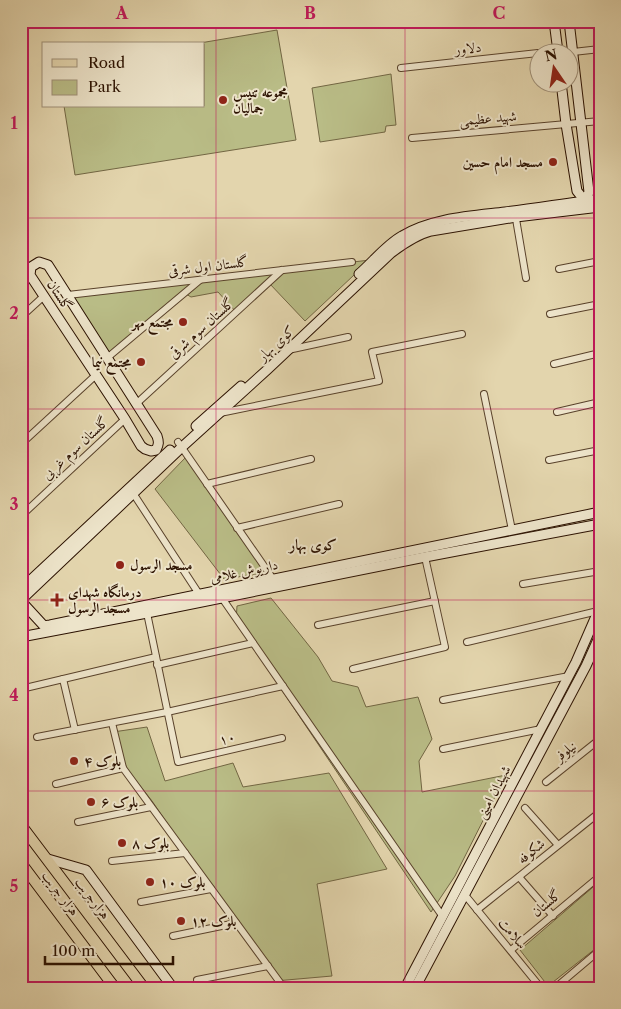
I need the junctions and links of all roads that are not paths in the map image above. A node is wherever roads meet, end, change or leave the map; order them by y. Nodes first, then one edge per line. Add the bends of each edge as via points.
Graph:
1 (554, 21) edge
2 (570, 21) edge
3 (557, 42) edge
4 (572, 42) edge
5 (600, 49) edge
6 (578, 51) edge
7 (528, 54) edge
8 (401, 68) dead end
9 (563, 92) edge
10 (578, 92) edge
11 (600, 121) edge
12 (581, 122) junction
13 (566, 124) junction
14 (412, 138) dead end
15 (600, 199) edge
16 (584, 205) junction
17 (600, 207) edge
18 (515, 214) junction
19 (600, 261) edge
20 (352, 262) dead end
21 (559, 269) dead end
22 (282, 270) junction
23 (526, 278) dead end
24 (201, 279) junction
25 (68, 295) junction
26 (44, 296) junction
27 (600, 304) edge
28 (550, 314) dead end
29 (21, 317) edge
30 (462, 334) dead end
31 (348, 337) dead end
32 (288, 350) junction
33 (600, 353) edge
34 (107, 358) junction
35 (554, 364) dead end
36 (96, 374) junction
37 (484, 394) dead end
38 (600, 402) edge
39 (136, 404) junction
40 (217, 411) junction
41 (557, 412) dead end
42 (125, 419) junction
43 (21, 444) edge
44 (180, 444) junction
45 (600, 450) edge
46 (311, 459) dead end
47 (548, 460) dead end
48 (207, 484) junction
49 (131, 490) junction
50 (338, 504) dead end
51 (600, 512) edge
52 (21, 516) edge
53 (600, 524) edge
54 (237, 528) junction
55 (512, 530) junction
56 (425, 557) junction
57 (600, 571) edge
58 (319, 574) junction
59 (273, 579) junction
60 (523, 584) dead end
61 (21, 590) edge
62 (199, 594) junction
63 (222, 598) junction
64 (21, 600) edge
65 (435, 601) junction
66 (599, 609) edge
67 (147, 613) junction
68 (318, 624) dead end
69 (49, 628) junction
70 (600, 635) edge
71 (21, 637) edge
72 (467, 642) dead end
73 (253, 643) junction
74 (156, 657) junction
75 (157, 665) junction
76 (353, 668) dead end
77 (569, 676) junction
78 (63, 678) junction
79 (283, 686) junction
80 (21, 689) edge
81 (443, 700) dead end
82 (167, 712) junction
83 (112, 723) junction
84 (541, 729) junction
85 (75, 730) junction
86 (37, 737) dead end
87 (282, 738) dead end
88 (600, 739) edge
89 (443, 749) dead end
90 (123, 768) junction
91 (546, 782) dead end
92 (56, 784) dead end
93 (151, 807) junction
94 (525, 808) dead end
95 (599, 813) edge
96 (78, 822) dead end
97 (21, 824) edge
98 (558, 845) junction
99 (185, 852) junction
100 (48, 859) junction
101 (112, 861) dead end
102 (21, 863) edge
103 (600, 876) edge
104 (519, 877) junction
105 (211, 889) junction
106 (461, 893) junction
107 (141, 902) dead end
108 (477, 910) junction
109 (553, 916) junction
110 (443, 917) junction
111 (236, 922) junction
112 (173, 936) dead end
113 (511, 950) junction
114 (600, 950) edge
115 (268, 966) junction
116 (197, 980) dead end
117 (115, 988) edge
118 (144, 988) edge
119 (173, 988) edge
120 (284, 988) edge
121 (406, 988) edge
122 (415, 988) edge
123 (540, 988) edge
124 (554, 988) edge

1 - 3 street
2 - 4 street
5 - 6 street
7 - 8 street, دلاور
9 - 13 street
10 - 12 street
11 - 12 street, شهید عظیمی
12 - 13 street, شهید عظیمی
12 - 16 street via 589,192
13 - 14 street, شهید عظیمی
13 - 16 street via 577,191
15 - 16 street, کوی بهار
16 - 17 street, کوی بهار
16 - 18 street, کوی بهار
18 - 23 street
18 - 32 street, کوی بهار via 420,234 391,253
18 - 40 street, کوی بهار via 430,224 400,237
19 - 21 street
20 - 22 street, گلستان اول شرقی
22 - 24 street, گلستان اول شرقی
22 - 39 street, گلستان سوم شرقی
24 - 25 street, گلستان اول شرقی
24 - 34 street
25 - 26 street, گلستان via 48,265 39,262 31,267 30,275
25 - 34 street, گلستان
26 - 29 street
26 - 36 street, گلستان
27 - 28 street
30 - 40 street via 372,352 379,381
31 - 32 street
32 - 40 street, کوی بهار
33 - 35 street
34 - 39 street, گلستان
36 - 42 street, گلستان
36 - 43 street
37 - 55 street
38 - 41 street
39 - 42 street, گلستان via 159,441 156,450 141,446
40 - 44 street, کوی بهار
42 - 52 street, گلستان سوم غربی
44 - 48 street
44 - 49 street, کوی بهار
45 - 47 street
46 - 48 street
48 - 54 street
49 - 61 street, کوی بهار
49 - 62 street
49 - 64 street, کوی بهار
50 - 54 street
51 - 55 street, داریوش غلامی
53 - 56 street, داریوش غلامی
54 - 59 street
55 - 58 street, داریوش غلامی
56 - 58 street, داریوش غلامی
56 - 65 street
57 - 60 street
58 - 59 street, داریوش غلامی
58 - 63 street, داریوش غلامی
59 - 62 street, داریوش غلامی
62 - 69 street, داریوش غلامی
63 - 67 street, داریوش غلامی
63 - 73 street
64 - 69 street
65 - 68 street
65 - 76 street via 445,647
66 - 72 street
66 - 77 street, شهیدان امینی
67 - 69 street, داریوش غلامی
67 - 74 street
69 - 71 street, داریوش غلامی
70 - 106 street, شهیدان امینی
73 - 75 street
73 - 79 street
74 - 75 street
74 - 78 street
75 - 82 street
77 - 81 street
77 - 84 street, شهیدان امینی
78 - 80 street
78 - 85 street
79 - 82 street
79 - 110 street
82 - 83 street
82 - 87 street, ۱۰ via 178,762
83 - 85 street
83 - 90 street
84 - 89 street
84 - 106 street, شهیدان امینی
85 - 86 street
88 - 91 street, نیلوفر
90 - 92 street
90 - 93 street
93 - 96 street
93 - 99 street
94 - 98 street
95 - 98 street, شکوفه
97 - 100 main road, هزارجریب
98 - 104 street, شکوفه
99 - 101 street
99 - 105 street
100 - 118 main road, هزارجریب
100 - 119 street via 86,870
102 - 117 main road, هزار جریب
103 - 109 street, گلستان
104 - 108 street, شکوفه
104 - 109 street
105 - 107 street
105 - 111 street
106 - 108 street, سلامت
106 - 110 street, شهیدان امینی
106 - 122 street, شهیدان امینی
108 - 113 street, سلامت
109 - 113 street, گلستان
110 - 121 street, شهیدان امینی
111 - 112 street
111 - 115 street
113 - 123 street, سلامت
114 - 124 street
115 - 116 street
115 - 120 street

